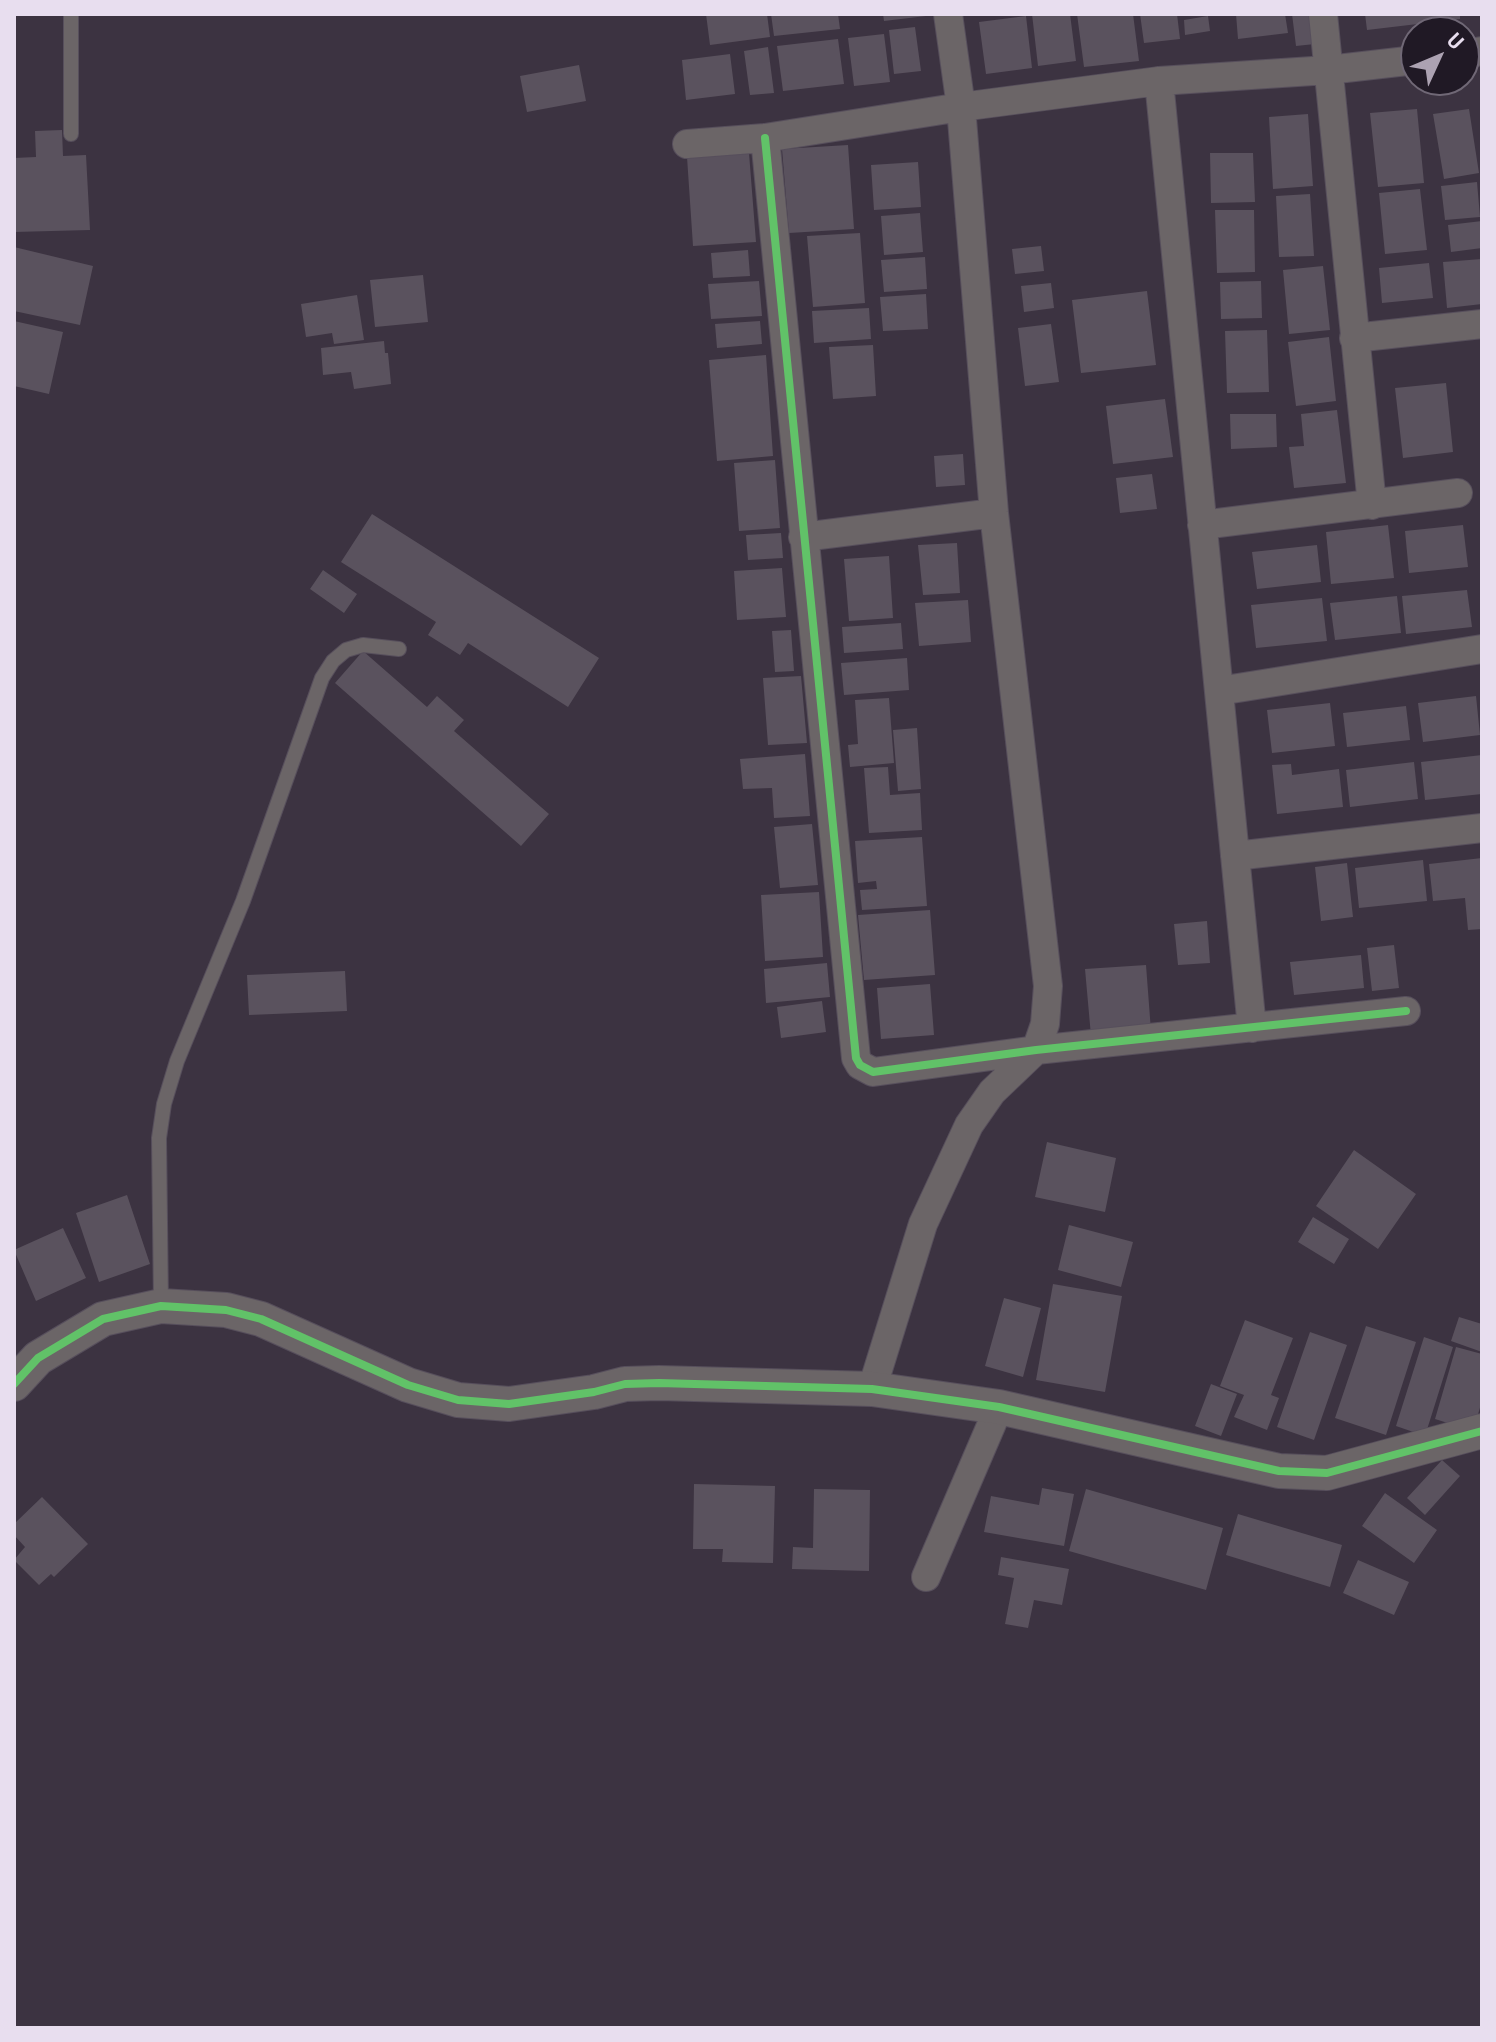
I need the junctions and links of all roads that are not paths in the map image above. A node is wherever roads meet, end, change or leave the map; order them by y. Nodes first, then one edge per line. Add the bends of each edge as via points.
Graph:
1 (71, 14) edge
2 (948, 14) edge
3 (1323, 14) edge
4 (1400, 62) edge
5 (1328, 70) junction
6 (1159, 81) junction
7 (961, 107) junction
8 (71, 134) dead end
9 (765, 138) junction
10 (687, 144) dead end
11 (1482, 324) edge
12 (1354, 338) junction
13 (1458, 493) dead end
14 (1372, 505) junction
15 (994, 513) junction
16 (1202, 525) junction
17 (803, 537) junction
18 (399, 649) dead end
19 (1482, 649) edge
20 (1219, 691) junction
21 (1482, 828) edge
22 (1235, 856) junction
23 (1406, 1011) dead end
24 (1252, 1028) junction
25 (1036, 1050) junction
26 (161, 1306) junction
27 (14, 1384) edge
28 (872, 1389) junction
29 (999, 1407) junction
30 (1482, 1431) edge
31 (926, 1577) dead end

1 - 8 lane
2 - 7 street
3 - 5 street
4 - 5 street
5 - 6 street
5 - 12 street
6 - 7 street
6 - 16 street
7 - 9 street
7 - 15 street
9 - 10 street
9 - 17 street
11 - 12 street
12 - 14 street
13 - 14 street
14 - 16 street
15 - 17 street
15 - 25 street via 1048,986 1045,1024
16 - 20 street
17 - 25 street via 856,1058 873,1072
18 - 26 lane via 363,645 346,650 322,678 243,901 177,1061 159,1138
19 - 20 street
20 - 22 street
21 - 22 street
22 - 24 street
23 - 24 street
24 - 25 street
25 - 28 street via 992,1092 969,1125 923,1224
26 - 27 street via 103,1319 38,1358
26 - 28 street via 226,1310 261,1319 408,1385 458,1400 509,1404 659,1383
28 - 29 street
29 - 30 street via 1279,1471 1327,1473
29 - 31 street

